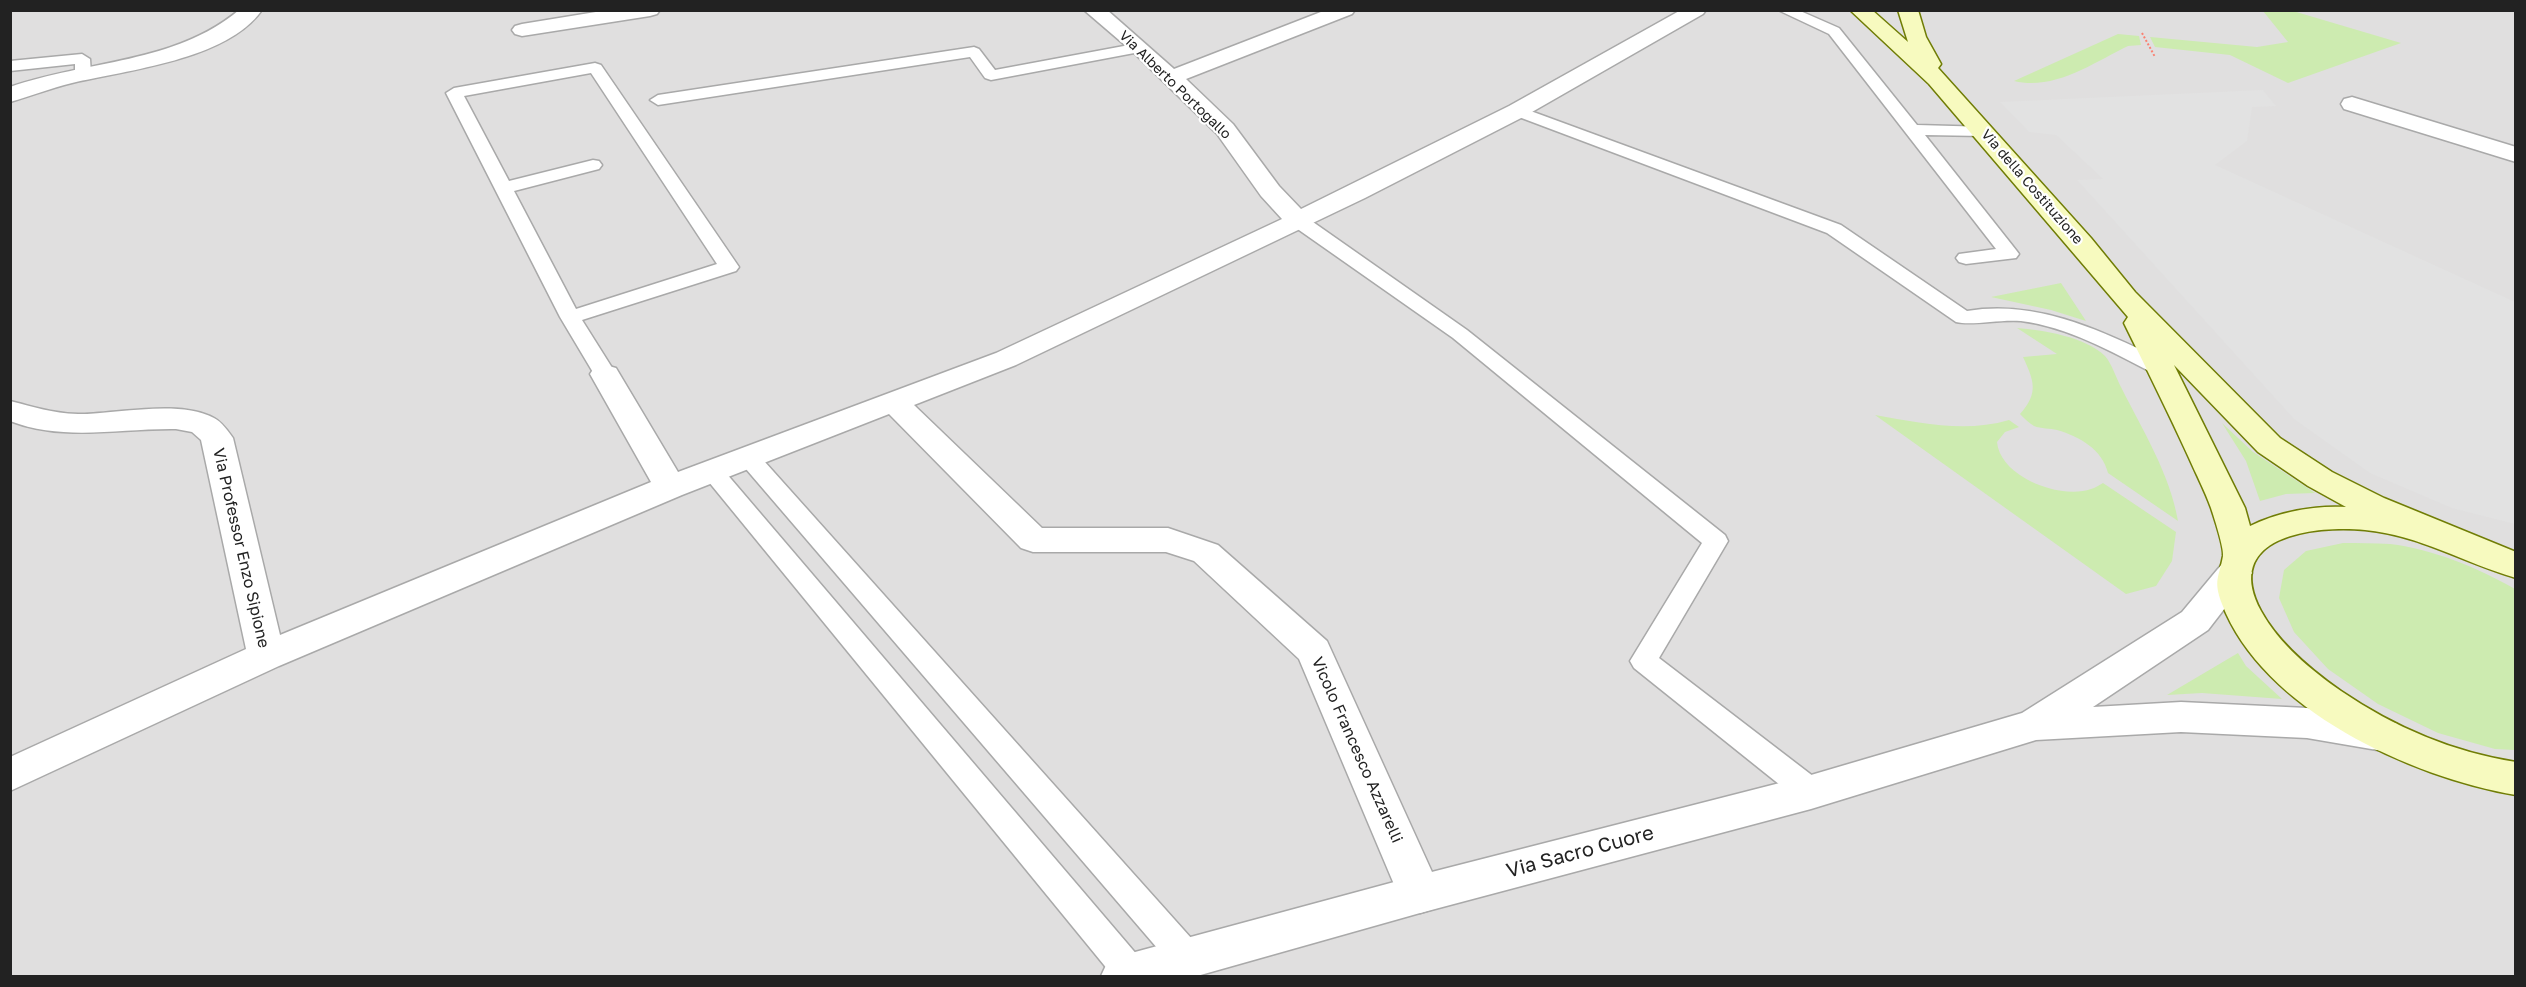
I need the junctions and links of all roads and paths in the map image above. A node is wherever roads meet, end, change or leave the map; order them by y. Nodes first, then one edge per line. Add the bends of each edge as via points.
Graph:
1 (252, 10) edge
2 (650, 10) edge
3 (1094, 10) edge
4 (1345, 10) edge
5 (1696, 10) edge
6 (1785, 10) edge
7 (1860, 10) edge
8 (1908, 10) edge
9 (522, 30) dead end
10 (2142, 33) dead end
11 (1140, 48) junction
12 (2155, 57) dead end
13 (10, 66) edge
14 (83, 74) junction
15 (1170, 78) junction
16 (1937, 79) junction
17 (10, 94) edge
18 (658, 100) dead end
19 (2352, 104) dead end
20 (1517, 111) junction
21 (1912, 130) junction
22 (1983, 131) junction
23 (2516, 155) edge
24 (593, 165) dead end
25 (504, 188) junction
26 (1296, 219) junction
27 (1966, 258) dead end
28 (2125, 298) junction
29 (570, 317) junction
30 (2159, 367) junction
31 (606, 374) joint
32 (894, 402) junction
33 (10, 410) edge
34 (748, 457) junction
35 (712, 471) junction
36 (670, 487) junction
37 (2443, 536) junction
38 (2477, 549) junction
39 (2516, 555) edge
40 (2237, 563) junction
41 (2516, 566) edge
42 (266, 656) junction
43 (2035, 725) junction
44 (2383, 735) junction
45 (2450, 763) junction
46 (10, 775) edge
47 (2516, 779) edge
48 (1811, 792) junction
49 (2516, 804) edge
50 (1420, 894) junction
51 (1188, 959) junction
52 (1128, 975) edge

1 - 14 street via 239,24 184,50
2 - 9 street
3 - 11 street, Via Alberto Portogallo
4 - 15 street
5 - 20 street
6 - 21 lane via 1834,31
7 - 16 main road
8 - 16 main road via 1916,37
10 - 12 path
11 - 15 street, Via Alberto Portogallo
11 - 18 lane via 992,75 975,52
13 - 14 lane via 82,59
14 - 17 street
15 - 26 street, Via Alberto Portogallo via 1225,129 1270,191
16 - 22 main road, Via della Costituzione
19 - 23 street
20 - 26 street
20 - 30 lane via 1834,229 1963,318 1996,314 2038,318 2077,328
21 - 22 lane
21 - 27 lane via 2009,254
22 - 28 main road, Via della Costituzione
24 - 25 lane
25 - 29 lane
25 - 29 lane via 454,93 595,68 729,267
26 - 32 street via 1006,359
26 - 48 lane via 1460,334 1716,541 1644,661
28 - 30 main road
28 - 37 main road via 2270,445 2320,479
29 - 31 lane
30 - 40 main road via 2228,508
31 - 36 street
32 - 34 street
32 - 50 street, Vicolo Francesco Azzarelli via 1033,540 1168,540 1206,553 1314,651
33 - 42 street, Via Professor Enzo Sipione via 23,417 48,421 177,419 204,426 217,438
34 - 35 street
34 - 51 lane
35 - 36 street
35 - 52 lane
36 - 42 street
37 - 38 main road
37 - 40 main road via 2388,522 2337,517 2295,521 2262,533
38 - 39 main road
38 - 41 main road
40 - 43 street via 2195,621
40 - 44 main road via 2238,602 2255,634 2286,670 2330,704
42 - 46 street
43 - 44 street via 2181,717 2307,723
43 - 48 street, Via Sacro Cuore
44 - 45 main road
45 - 47 main road
45 - 49 main road
48 - 50 street, Via Sacro Cuore
50 - 51 street, Via Sacro Cuore
51 - 52 street, Via Sacro Cuore

